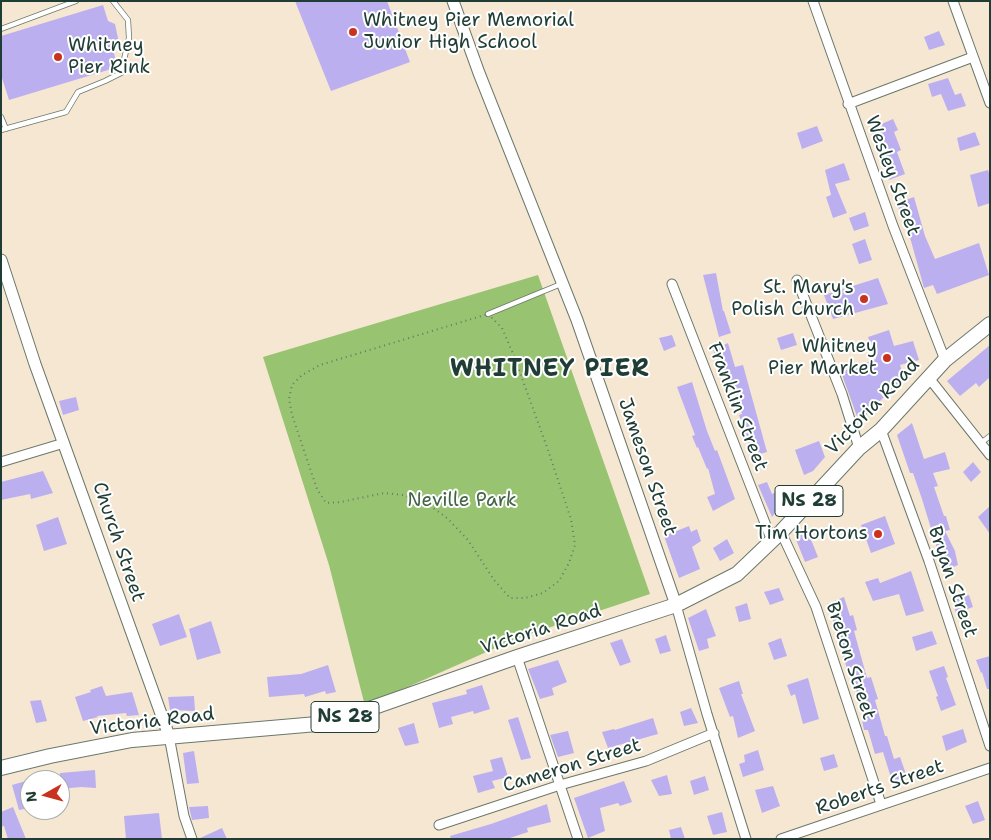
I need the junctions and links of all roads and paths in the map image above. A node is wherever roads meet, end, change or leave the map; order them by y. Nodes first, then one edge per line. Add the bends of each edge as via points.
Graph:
1 (76, 1) edge
2 (113, 1) edge
3 (453, 1) edge
4 (813, 1) edge
5 (953, 1) edge
6 (1, 29) edge
7 (972, 57) junction
8 (990, 103) edge
9 (848, 104) junction
10 (1, 116) edge
11 (3, 129) edge
12 (1, 260) edge
13 (797, 280) dead end
14 (563, 283) junction
15 (672, 284) dead end
16 (488, 314) junction
17 (990, 324) edge
18 (945, 360) junction
19 (929, 378) junction
20 (881, 430) junction
21 (990, 436) edge
22 (64, 443) junction
23 (981, 443) junction
24 (859, 448) junction
25 (990, 455) edge
26 (1, 462) edge
27 (777, 536) junction
28 (676, 606) junction
29 (516, 657) junction
30 (714, 733) junction
31 (169, 736) junction
32 (990, 746) edge
33 (1, 768) edge
34 (990, 768) edge
35 (560, 785) junction
36 (881, 804) junction
37 (439, 825) dead end
38 (192, 839) edge
39 (578, 839) edge
40 (746, 839) edge
41 (781, 839) edge

1 - 6 lane
2 - 11 lane via 128,20 130,38 121,73 78,92 66,112
3 - 14 street, Jameson Street
4 - 9 street, Wesley Street
5 - 7 street
7 - 8 street
7 - 9 street
9 - 18 street, Wesley Street
10 - 11 lane
12 - 22 street, Church Street
13 - 24 street via 842,394
14 - 16 lane
14 - 28 street, Jameson Street
15 - 27 street, Franklin Street
16 - 16 path via 502,328 517,364 548,450 575,545 559,581 543,593 525,598 510,598 468,540 428,504 403,495 384,493 326,502 317,489 292,415 292,385 320,365
17 - 18 main road, Victoria Road / NS 28
18 - 19 main road, Victoria Road / NS 28
19 - 20 main road, Victoria Road / NS 28
19 - 23 street
20 - 24 main road, Victoria Road / NS 28
20 - 32 street, Bryan Street
21 - 23 lane
22 - 26 street
22 - 31 street, Church Street
23 - 25 street
24 - 27 main road, Victoria Road / NS 28
27 - 28 main road, Victoria Road / NS 28 via 737,574
27 - 36 street, Breton Street via 816,607
28 - 29 main road, Victoria Road / NS 28
28 - 30 street, Jameson Street
29 - 31 main road, Victoria Road / NS 28 via 346,717 317,724
29 - 35 street
30 - 35 street, Cameron Street via 646,761
30 - 40 street, Jameson Street
31 - 33 main road, Victoria Road / NS 28 via 79,750
31 - 38 street, Church Street via 184,816
34 - 36 street, Roberts Street
35 - 37 street, Cameron Street
35 - 39 street
36 - 41 street, Roberts Street

